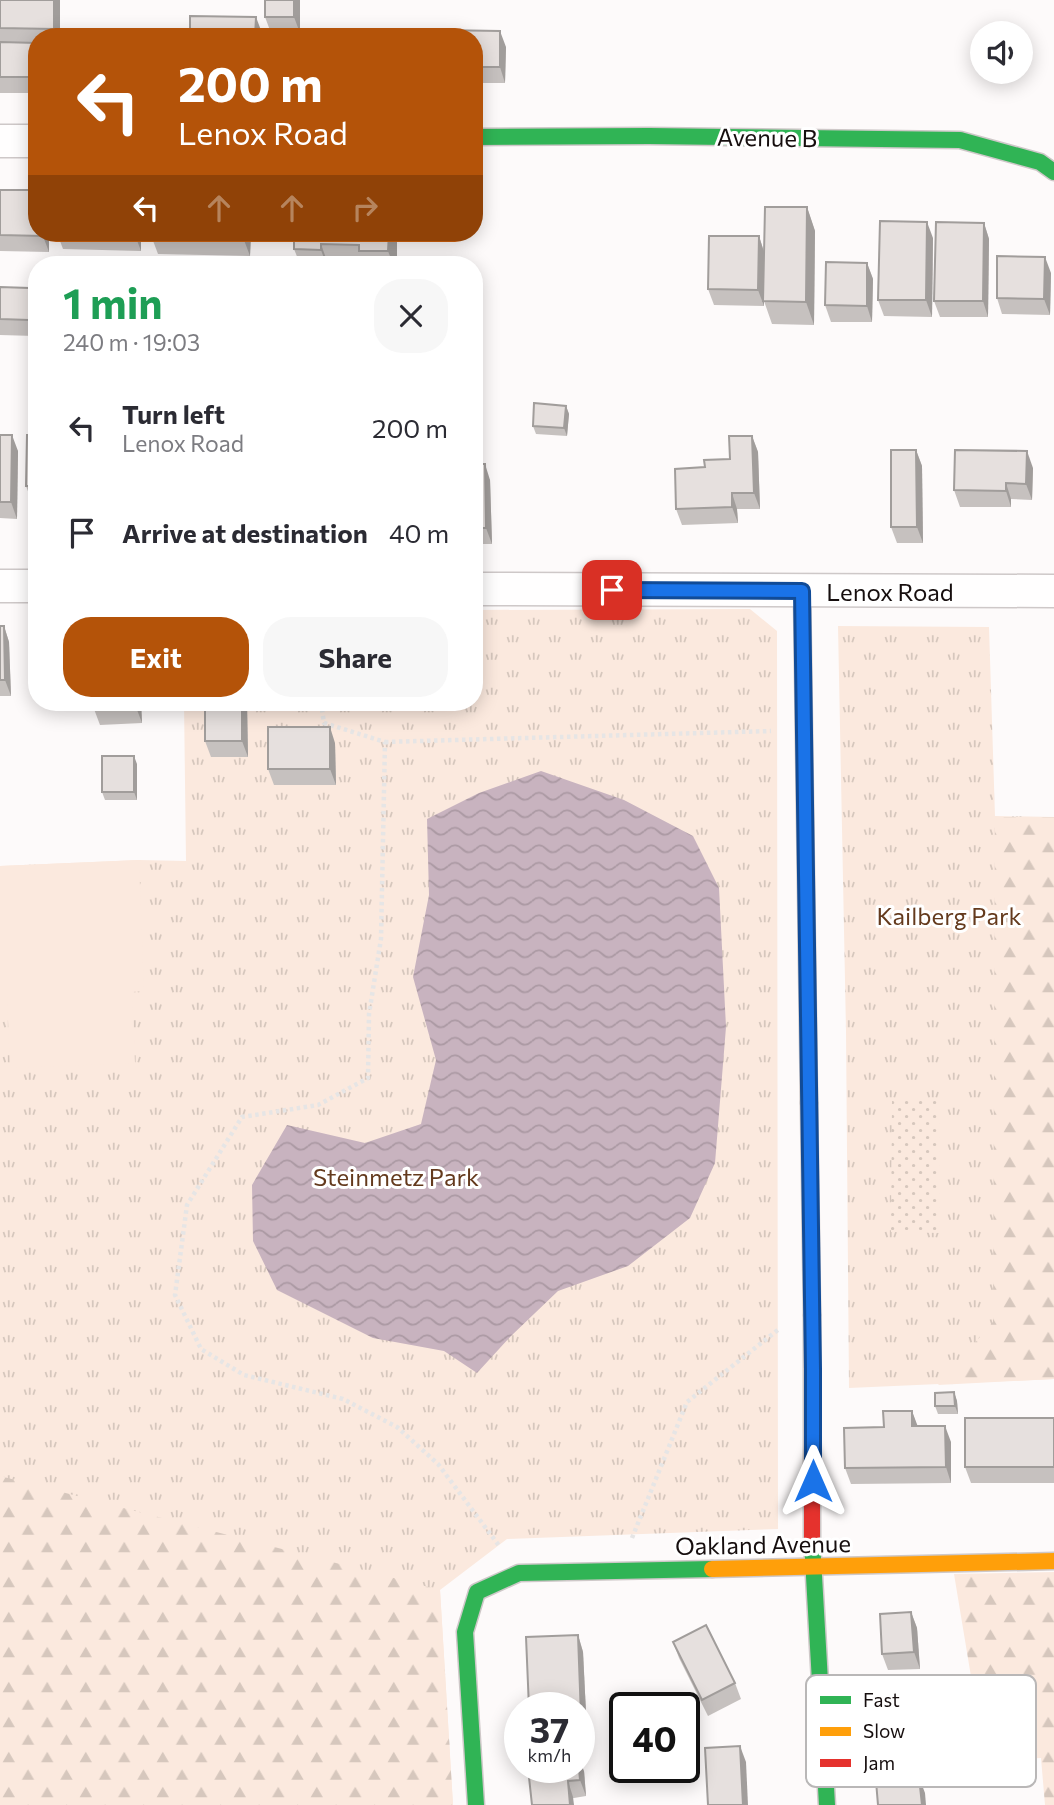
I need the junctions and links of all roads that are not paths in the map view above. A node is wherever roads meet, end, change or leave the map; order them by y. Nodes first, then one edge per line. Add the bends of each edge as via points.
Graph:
1 (483, 137) edge
2 (0, 141) edge
3 (28, 141) edge
4 (1054, 172) edge
5 (0, 586) edge
6 (28, 586) edge
7 (483, 589) edge
8 (802, 591) junction
9 (1054, 591) edge
10 (1054, 1561) edge
11 (813, 1565) junction
12 (819, 1675) edge
13 (826, 1787) edge
14 (476, 1805) edge
15 (827, 1805) edge

1 - 4 street, Avenue B via 960,140 1040,162
2 - 3 street
5 - 6 street
7 - 8 street, Lenox Road
8 - 9 street, Lenox Road
8 - 11 street
10 - 11 street, Oakland Avenue
11 - 12 street
11 - 14 street, Oakland Avenue via 519,1573 477,1592 465,1632
13 - 15 street

